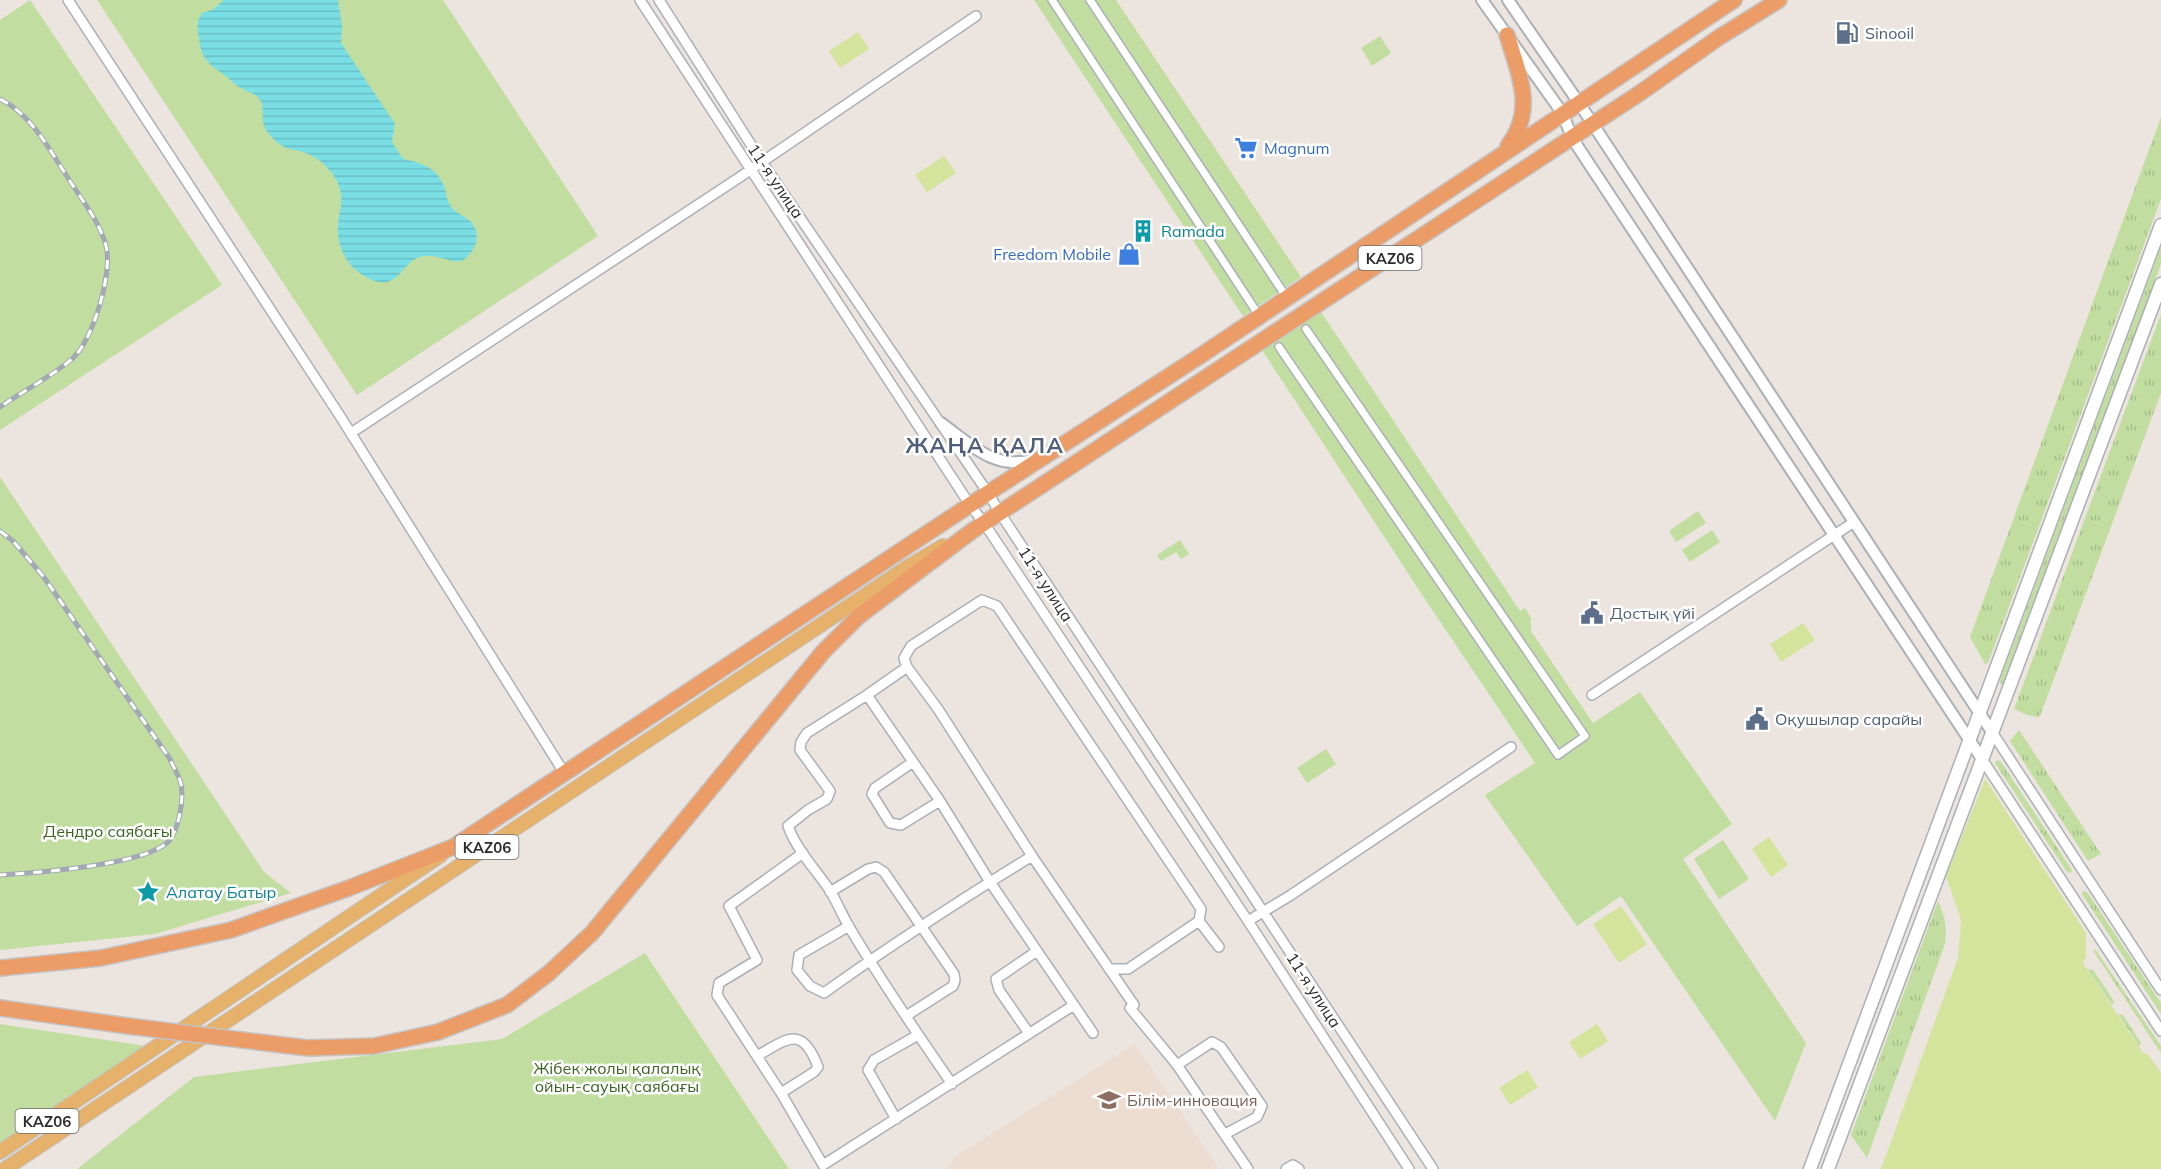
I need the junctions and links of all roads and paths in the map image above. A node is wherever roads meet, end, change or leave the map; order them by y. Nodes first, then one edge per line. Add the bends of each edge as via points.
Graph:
1 (68, 0) edge
2 (640, 0) edge
3 (659, 0) edge
4 (1052, 0) edge
5 (1090, 0) edge
6 (1482, 0) edge
7 (1508, 0) edge
8 (1734, 0) edge
9 (1779, 0) edge
10 (976, 16) dead end
11 (1507, 36) junction
12 (1579, 103) junction
13 (1563, 114) junction
14 (1593, 124) junction
15 (1572, 138) junction
16 (1500, 156) junction
17 (762, 162) junction
18 (751, 169) junction
19 (2161, 225) edge
20 (2161, 284) edge
21 (1283, 292) dead end
22 (1256, 311) dead end
23 (1306, 329) dead end
24 (1279, 347) dead end
25 (941, 423) junction
26 (351, 434) junction
27 (1042, 458) junction
28 (988, 493) junction
29 (970, 505) junction
30 (999, 513) junction
31 (1854, 522) junction
32 (978, 527) junction
33 (1834, 536) junction
34 (907, 667) junction
35 (867, 695) junction
36 (1592, 695) dead end
37 (1980, 714) junction
38 (1992, 732) junction
39 (1969, 741) junction
40 (1511, 747) dead end
41 (1982, 759) junction
42 (914, 762) junction
43 (566, 774) junction
44 (940, 801) junction
45 (453, 848) junction
46 (803, 853) junction
47 (1032, 856) junction
48 (990, 882) junction
49 (830, 892) junction
50 (1263, 912) junction
51 (1199, 921) junction
52 (1248, 921) junction
53 (849, 926) junction
54 (920, 926) junction
55 (1219, 947) dead end
56 (1037, 951) junction
57 (871, 960) junction
58 (0, 968) edge
59 (1109, 969) junction
60 (2161, 990) edge
61 (1074, 1005) junction
62 (0, 1008) edge
63 (906, 1016) junction
64 (2161, 1031) edge
65 (1029, 1032) junction
66 (1093, 1033) dead end
67 (918, 1035) junction
68 (757, 1056) junction
69 (1177, 1065) junction
70 (952, 1084) junction
71 (781, 1093) junction
72 (896, 1119) junction
73 (1225, 1134) junction
74 (0, 1152) edge
75 (5, 1169) edge
76 (1248, 1169) edge
77 (1286, 1169) edge
78 (1299, 1169) edge
79 (1409, 1169) edge
80 (1432, 1169) edge
81 (1809, 1169) edge
82 (1828, 1169) edge

1 - 26 street
2 - 18 street, 11-я улица
3 - 17 street, 11-я улица
4 - 22 street
5 - 21 street
6 - 11 street
7 - 12 street
8 - 12 highway, KАZ06
9 - 14 highway, KАZ06
10 - 17 street
11 - 13 street
11 - 16 highway via 1524,98 1523,116 1516,135
12 - 13 highway, KАZ06
12 - 14 street
13 - 15 street
13 - 16 highway, KАZ06
14 - 15 highway, KАZ06
14 - 31 street
15 - 30 highway, KАZ06
15 - 33 street
16 - 27 highway, KАZ06
17 - 18 street
17 - 25 street, 11-я улица
18 - 26 street
18 - 29 street, 11-я улица
19 - 37 main road
20 - 38 main road
23 - 24 street via 1585,736 1558,755
25 - 27 street via 1002,463 1020,464
25 - 28 street, 11-я улица
26 - 43 street
27 - 28 highway, KАZ06
28 - 29 highway, KАZ06
28 - 30 street, 11-я улица
29 - 32 street, 11-я улица
29 - 43 highway, KАZ06
30 - 32 highway, KАZ06
30 - 50 street, 11-я улица
31 - 33 street
31 - 37 street
32 - 52 street, 11-я улица
32 - 62 highway, KАZ06, bridge via 858,616 823,652 592,933 507,1005 438,1032 374,1046 308,1048
32 - 75 main road, KАZ06 via 896,574
33 - 36 street
33 - 39 street
34 - 35 street
34 - 47 street
34 - 51 street via 904,657 911,646 982,600 997,606 1201,909
35 - 42 street
35 - 46 street via 807,733 801,742 800,750 830,791 827,799 788,826
37 - 38 street
37 - 39 main road
38 - 41 main road
38 - 60 street
39 - 41 street
39 - 81 main road
40 - 50 street
41 - 64 street
41 - 82 main road
42 - 44 street
42 - 44 street via 872,794 890,823 901,825
43 - 45 highway, KАZ06
44 - 48 street
45 - 58 highway, KАZ06 via 231,930 101,958
45 - 74 main road, KАZ06
46 - 49 street
46 - 68 street via 729,906 757,960 719,983 717,995
47 - 48 street
47 - 59 street
48 - 54 street
48 - 56 street
49 - 53 street
49 - 54 street via 876,867 884,872
50 - 52 street
50 - 80 street, 11-я улица
51 - 55 street
51 - 59 street via 1128,969
52 - 79 street, 11-я улица
53 - 57 street
53 - 57 street via 799,955 797,970 810,986 824,993
54 - 57 street
54 - 63 street via 955,980 953,986
56 - 61 street
56 - 65 street via 996,979 999,990
57 - 63 street
59 - 69 street via 1132,1007
61 - 65 street
61 - 66 street
63 - 67 street
65 - 70 street
67 - 70 street
67 - 72 street via 874,1060 868,1070
68 - 71 street
68 - 71 street via 796,1038 803,1041 816,1060 814,1072
69 - 73 street
69 - 73 street via 1212,1042 1221,1047 1262,1106 1257,1117
70 - 72 street
71 - 72 street via 822,1165
73 - 76 street
77 - 78 street via 1293,1165

